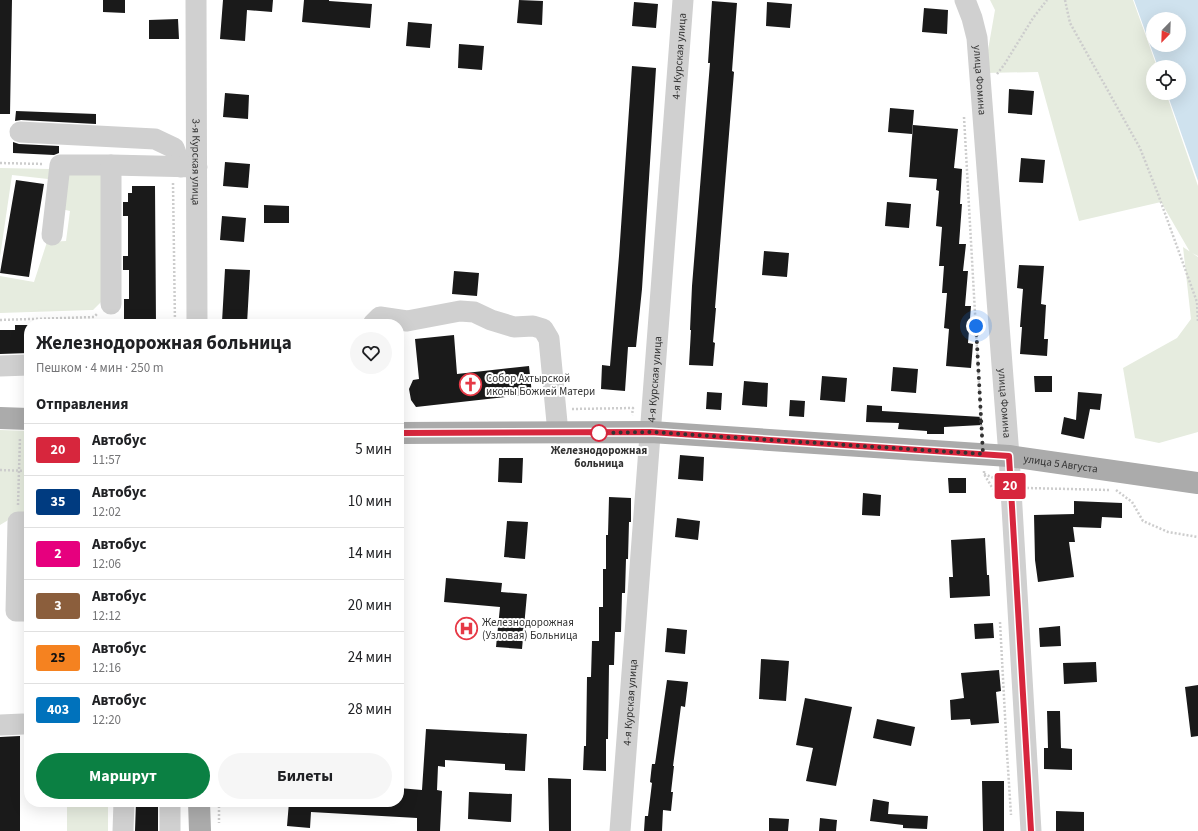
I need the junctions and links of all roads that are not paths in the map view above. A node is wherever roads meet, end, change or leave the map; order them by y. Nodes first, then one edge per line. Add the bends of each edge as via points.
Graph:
1 (196, 0) edge
2 (683, 0) edge
3 (965, 0) edge
4 (20, 132) dead end
5 (111, 165) junction
6 (183, 167) junction
7 (52, 235) dead end
8 (111, 304) road end
9 (198, 319) edge
10 (378, 319) edge
11 (394, 319) edge
12 (404, 321) edge
13 (24, 365) edge
14 (0, 366) edge
15 (0, 418) edge
16 (24, 428) edge
17 (651, 432) junction
18 (404, 433) edge
19 (558, 433) junction
20 (1009, 456) junction
21 (1196, 482) edge
22 (23, 522) edge
23 (15, 611) edge
24 (23, 724) dead end
25 (0, 725) edge
26 (124, 807) edge
27 (170, 807) edge
28 (201, 807) edge
29 (209, 827) edge
30 (123, 831) edge
31 (170, 831) edge
32 (620, 831) edge
33 (1031, 831) edge

1 - 6 street, 3-я Курская улица
2 - 17 street, 4-я Курская улица
3 - 20 street, улица Фомина via 976,38
4 - 6 street via 155,140 174,148
5 - 6 street
5 - 7 street via 60,164
5 - 8 street
6 - 9 street, 3-я Курская улица
10 - 11 street
12 - 19 street via 460,311 474,312 514,327 533,326 543,329 549,340
13 - 14 street
15 - 16 main road
17 - 19 main road, улица 5 Августа
17 - 20 main road, улица 5 Августа via 981,467
17 - 32 street, 4-я Курская улица
18 - 19 main road, улица 5 Августа
20 - 21 main road, улица 5 Августа
20 - 33 street, улица Фомина
22 - 23 street
24 - 25 street
26 - 30 street
27 - 31 street
28 - 29 main road

